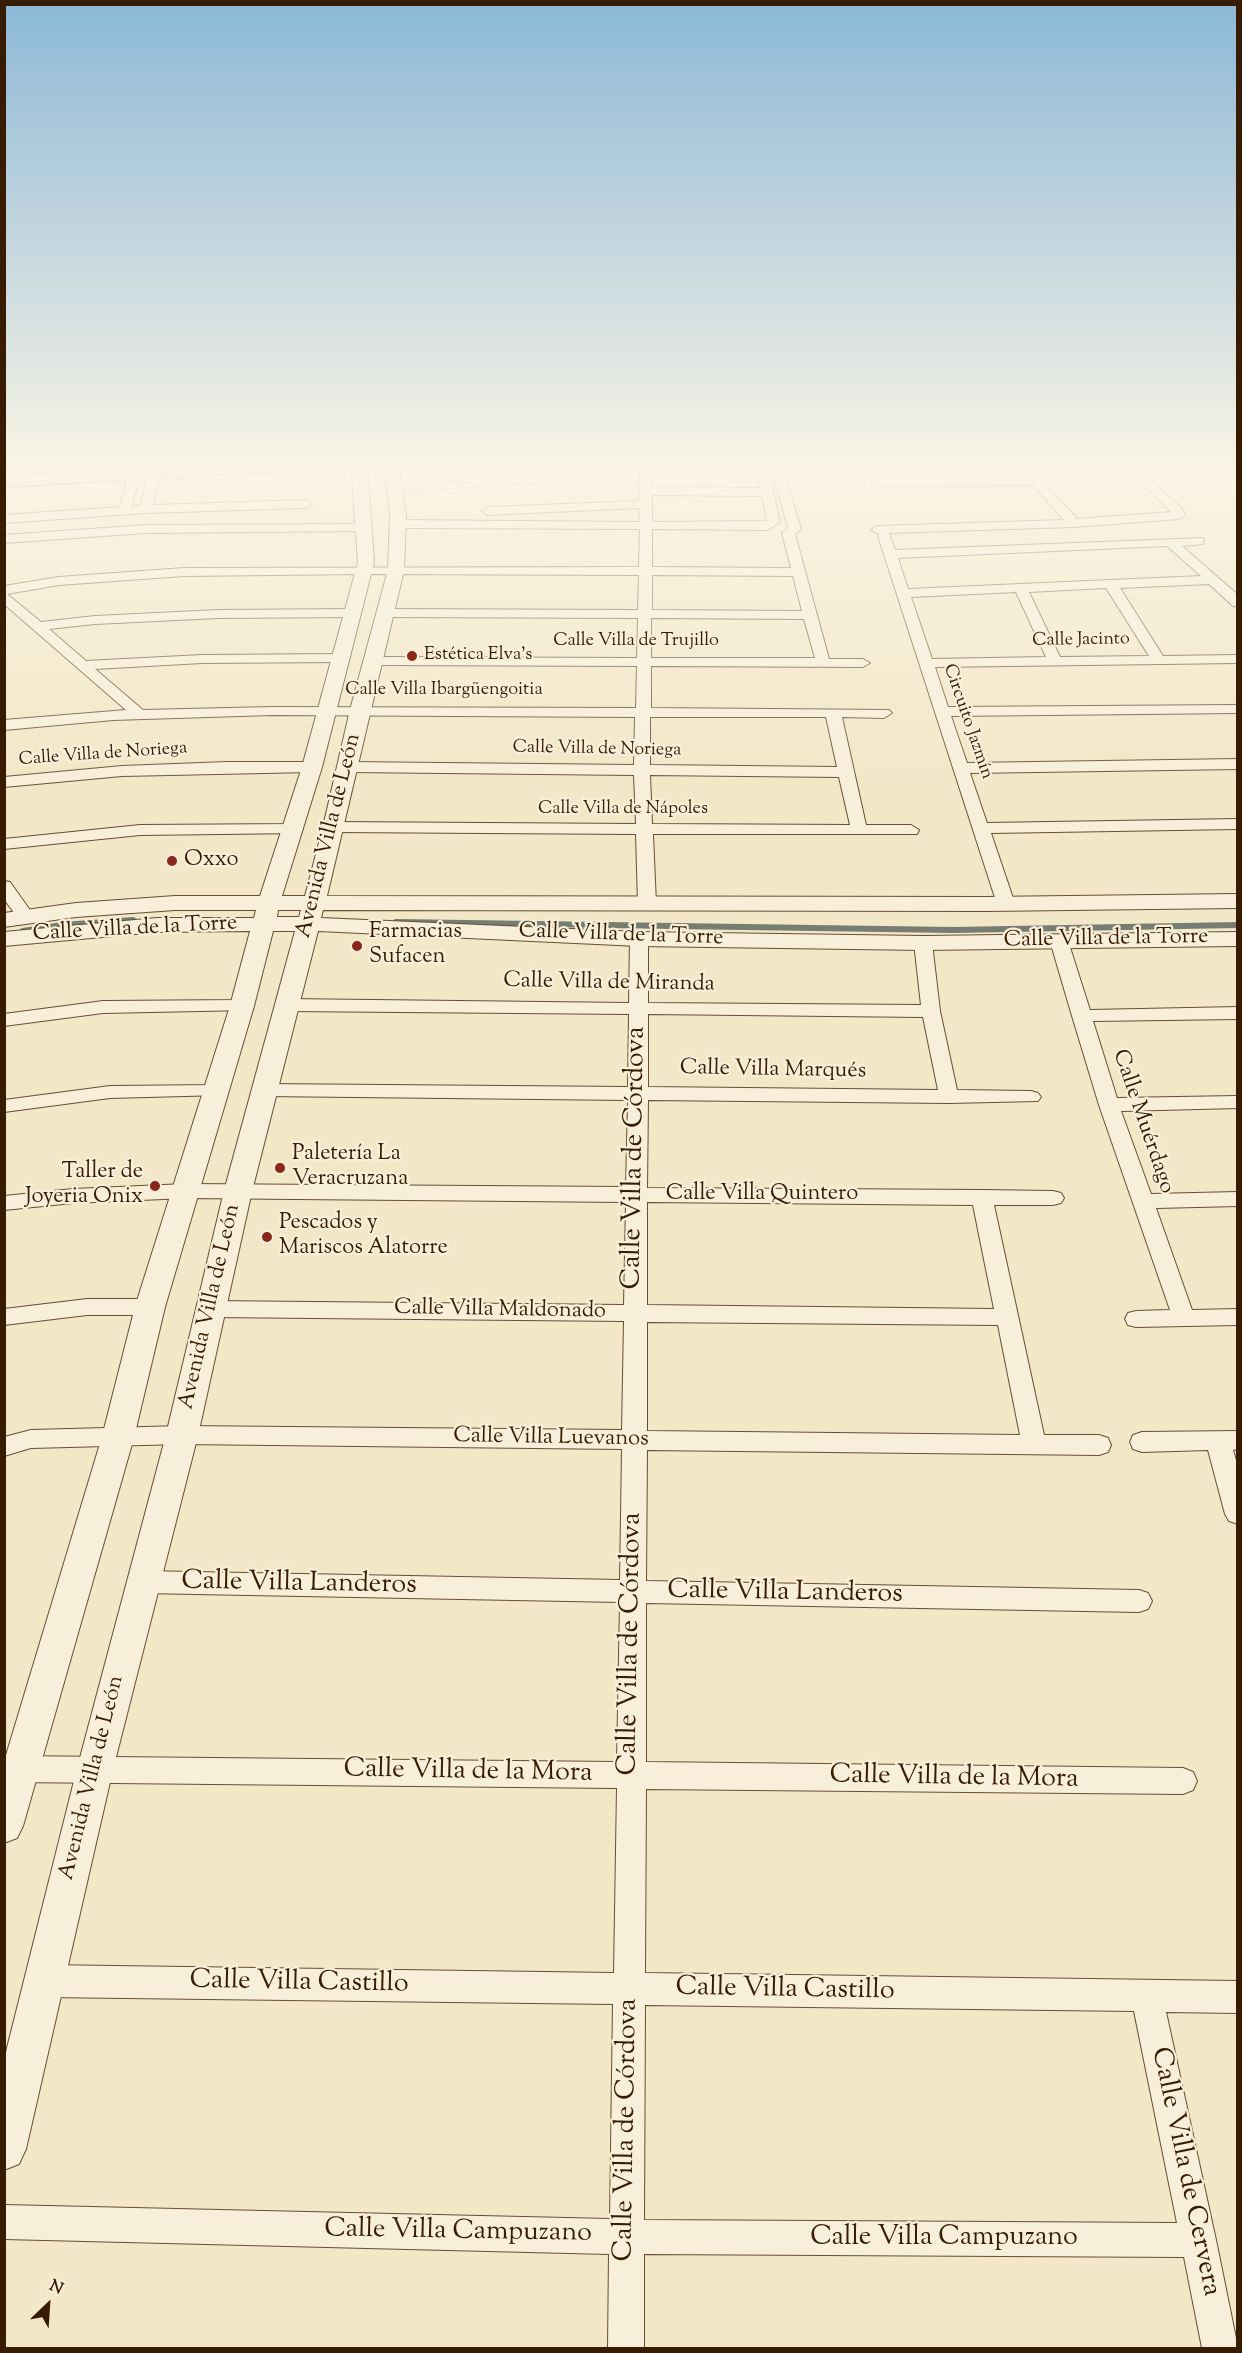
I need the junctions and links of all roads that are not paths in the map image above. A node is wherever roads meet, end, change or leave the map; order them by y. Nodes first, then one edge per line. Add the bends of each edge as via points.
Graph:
1 (159, 574) edge
2 (363, 574) edge
3 (395, 574) edge
4 (645, 574) edge
5 (799, 574) edge
6 (897, 574) edge
7 (1204, 574) edge
8 (1211, 580) junction
9 (1110, 585) junction
10 (1021, 588) junction
11 (4, 590) edge
12 (903, 593) junction
13 (4, 597) edge
14 (1238, 603) edge
15 (353, 613) junction
16 (385, 613) junction
17 (645, 615) junction
18 (811, 615) junction
19 (38, 626) junction
20 (341, 658) junction
21 (1238, 659) edge
22 (1159, 660) junction
23 (373, 661) junction
24 (1055, 661) junction
25 (643, 662) junction
26 (823, 663) junction
27 (863, 663) dead end
28 (926, 663) junction
29 (83, 665) junction
30 (1238, 709) edge
31 (327, 710) junction
32 (360, 710) junction
33 (642, 712) junction
34 (942, 712) junction
35 (833, 713) junction
36 (884, 713) dead end
37 (139, 714) junction
38 (6, 723) edge
39 (1238, 764) edge
40 (312, 767) junction
41 (348, 767) junction
42 (962, 768) junction
43 (642, 770) junction
44 (846, 772) junction
45 (4, 782) edge
46 (1238, 825) edge
47 (334, 827) junction
48 (982, 828) junction
49 (295, 829) junction
50 (643, 830) junction
51 (859, 830) junction
52 (911, 830) dead end
53 (4, 844) edge
54 (4, 886) edge
55 (1238, 901) edge
56 (647, 904) junction
57 (1006, 904) junction
58 (267, 914) junction
59 (311, 914) junction
60 (16, 918) edge
61 (4, 939) edge
62 (639, 939) junction
63 (1238, 939) edge
64 (1059, 941) junction
65 (923, 943) junction
66 (287, 1005) junction
67 (242, 1006) junction
68 (638, 1008) junction
69 (931, 1011) junction
70 (1238, 1013) edge
71 (1081, 1016) junction
72 (4, 1020) edge
73 (264, 1090) junction
74 (215, 1091) junction
75 (637, 1094) junction
76 (949, 1097) junction
77 (1031, 1097) dead end
78 (1238, 1102) edge
79 (1109, 1104) junction
80 (4, 1106) edge
81 (186, 1191) junction
82 (238, 1191) junction
83 (636, 1195) junction
84 (982, 1197) junction
85 (1053, 1198) dead end
86 (1238, 1199) edge
87 (1143, 1201) junction
88 (4, 1203) edge
89 (150, 1307) junction
90 (210, 1309) junction
91 (635, 1313) junction
92 (4, 1317) edge
93 (1006, 1317) junction
94 (1238, 1317) edge
95 (1184, 1318) junction
96 (1136, 1319) dead end
97 (182, 1435) junction
98 (118, 1437) junction
99 (634, 1440) junction
100 (1228, 1441) edge
101 (1142, 1442) dead end
102 (1034, 1444) junction
103 (1099, 1445) dead end
104 (4, 1447) edge
105 (1238, 1514) edge
106 (142, 1582) junction
107 (633, 1591) junction
108 (1139, 1601) dead end
109 (13, 1769) edge
110 (95, 1769) junction
111 (631, 1775) junction
112 (1183, 1782) dead end
113 (4, 1826) edge
114 (44, 1981) junction
115 (629, 1988) junction
116 (1147, 1996) junction
117 (1238, 1997) edge
118 (4, 2149) edge
119 (4, 2222) edge
120 (627, 2237) junction
121 (1199, 2240) junction
122 (626, 2349) edge
123 (1220, 2349) edge

1 - 11 street via 59,581
2 - 15 street, Avenida Villa de León
3 - 16 street, Avenida Villa de León
4 - 17 street
5 - 18 street
6 - 12 street, Circuito Jazmín
7 - 8 street
8 - 9 street
8 - 14 street
9 - 10 street
9 - 22 street
10 - 12 street
10 - 24 street
12 - 28 street, Circuito Jazmín
13 - 19 street
15 - 19 street via 218,614
15 - 20 street, Avenida Villa de León
16 - 17 street
16 - 23 street, Avenida Villa de León
17 - 18 street
17 - 25 street
18 - 26 street
19 - 29 street
20 - 29 street
20 - 31 street, Avenida Villa de León
21 - 22 street, Calle Jacinto
22 - 24 street, Calle Jacinto
23 - 25 street, Calle Villa de Trujillo
23 - 32 street, Avenida Villa de León
24 - 28 street, Calle Jacinto
25 - 26 street, Calle Villa de Trujillo
25 - 33 street
26 - 27 street, Calle Villa de Trujillo
28 - 34 street, Circuito Jazmín
29 - 37 street
30 - 34 street
31 - 32 street, Calle Villa Ibargüengoitia
31 - 37 street, Calle Villa Ibargüengoitia
31 - 40 street, Avenida Villa de León
32 - 33 street, Calle Villa Ibargüengoitia
32 - 41 street, Avenida Villa de León
33 - 35 street, Calle Villa Ibargüengoitia
33 - 43 street
34 - 42 street, Circuito Jazmín
35 - 36 street, Calle Villa Ibargüengoitia
35 - 44 street
37 - 38 street, Calle Villa Ibargüengoitia
39 - 42 street
40 - 45 street, Calle Villa de Noriega via 122,771
40 - 49 street, Avenida Villa de León
41 - 43 street, Calle Villa de Noriega
41 - 47 street, Avenida Villa de León
42 - 48 street, Circuito Jazmín
43 - 44 street, Calle Villa de Noriega
43 - 50 street
44 - 51 street
46 - 48 street
47 - 50 street, Calle Villa de Nápoles
47 - 59 street, Avenida Villa de León
48 - 57 street, Circuito Jazmín
49 - 53 street via 140,830
49 - 58 street, Avenida Villa de León
50 - 51 street, Calle Villa de Nápoles
50 - 56 street
51 - 52 street, Calle Villa de Nápoles
54 - 60 street
55 - 57 street, Calle Villa de la Torre
56 - 57 street, Calle Villa de la Torre
56 - 59 street, Calle Villa de la Torre
58 - 59 street, Calle Villa de la Torre
58 - 60 street, Calle Villa de la Torre via 175,903
58 - 61 street, Calle Villa de la Torre
58 - 67 street, Avenida Villa de León
59 - 62 street, Calle Villa de la Torre
59 - 66 street, Avenida Villa de León
62 - 65 street, Calle Villa de la Torre
62 - 68 street, Calle Villa de Córdova
63 - 64 street, Calle Villa de la Torre
64 - 65 street, Calle Villa de la Torre
64 - 71 street, Calle Muérdago
65 - 69 street
66 - 68 street, Calle Villa de Miranda
66 - 73 street, Avenida Villa de León
67 - 72 street via 103,1006
67 - 74 street, Avenida Villa de León
68 - 69 street, Calle Villa de Miranda
68 - 75 street, Calle Villa de Córdova
69 - 76 street
70 - 71 street
71 - 79 street, Calle Muérdago
73 - 75 street, Calle Villa Marqués
73 - 82 street, Avenida Villa de León
74 - 80 street via 110,1092
74 - 81 street, Avenida Villa de León
75 - 76 street, Calle Villa Marqués
75 - 83 street, Calle Villa de Córdova
76 - 77 street, Calle Villa Marqués
78 - 79 street
79 - 87 street, Calle Muérdago
81 - 82 street, Calle Villa Quintero
81 - 88 street, Calle Villa Quintero
81 - 89 street, Avenida Villa de León
82 - 83 street, Calle Villa Quintero
82 - 90 street, Avenida Villa de León
83 - 84 street, Calle Villa Quintero
83 - 91 street, Calle Villa de Córdova
84 - 85 street, Calle Villa Quintero
84 - 93 street
86 - 87 street
87 - 95 street, Calle Muérdago
89 - 92 street via 87,1307
89 - 98 street, Avenida Villa de León
90 - 91 street, Calle Villa Maldonado
90 - 97 street, Avenida Villa de León
91 - 93 street, Calle Villa Maldonado
91 - 99 street, Calle Villa de Córdova
93 - 102 street
94 - 95 street
95 - 96 street
97 - 98 street, Calle Villa Luevanos
97 - 99 street, Calle Villa Luevanos
97 - 106 street, Avenida Villa de León
98 - 104 street, Calle Villa Luevanos via 31,1439
98 - 109 street, Avenida Villa de León
99 - 102 street, Calle Villa Luevanos
99 - 107 street, Calle Villa de Córdova
100 - 101 street
100 - 105 street
102 - 103 street, Calle Villa Luevanos
106 - 107 street, Calle Villa Landeros
106 - 110 street, Avenida Villa de León
107 - 108 street, Calle Villa Landeros
107 - 111 street, Calle Villa de Córdova
109 - 110 street, Calle Villa de la Mora
109 - 113 street, Avenida Villa de León
110 - 111 street, Calle Villa de la Mora
110 - 114 street, Avenida Villa de León
111 - 112 street, Calle Villa de la Mora
111 - 115 street, Calle Villa de Córdova
114 - 115 street, Calle Villa Castillo
114 - 118 street, Avenida Villa de León
115 - 116 street, Calle Villa Castillo
115 - 120 street, Calle Villa de Córdova
116 - 117 street, Calle Villa Castillo
116 - 121 street, Calle Villa de Cervera
119 - 120 street, Calle Villa Campuzano
120 - 121 street, Calle Villa Campuzano
120 - 122 street, Calle Villa de Córdova
121 - 123 street, Calle Villa de Cervera

